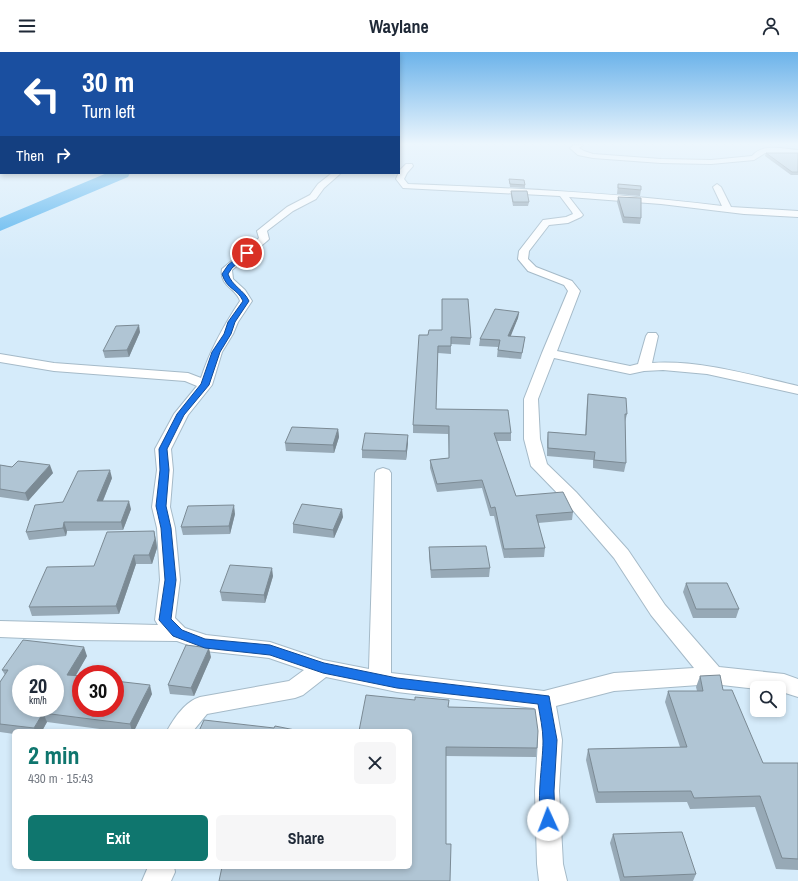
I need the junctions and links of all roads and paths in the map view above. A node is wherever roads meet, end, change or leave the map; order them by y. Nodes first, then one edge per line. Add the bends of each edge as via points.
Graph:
1 (324, 184) edge
2 (404, 184) edge
3 (717, 188) dead end
4 (563, 194) junction
5 (728, 209) junction
6 (798, 214) edge
7 (652, 336) dead end
8 (548, 354) junction
9 (0, 358) edge
10 (644, 367) junction
11 (205, 385) junction
12 (798, 390) edge
13 (383, 473) dead end
14 (0, 629) edge
15 (178, 633) junction
16 (323, 668) junction
17 (713, 675) junction
18 (380, 680) junction
19 (798, 688) edge
20 (544, 700) junction
21 (181, 729) edge
22 (161, 869) edge
23 (156, 881) edge
24 (553, 881) edge

1 - 11 street via 313,197 290,209 265,228 262,231 264,239 227,269 225,277 246,301 216,352
2 - 4 street via 406,186
3 - 5 street
4 - 5 street
4 - 8 street via 567,204 576,210 578,215 568,220 546,222 524,251 523,258 532,269 568,283 574,291
5 - 6 street
7 - 10 street
8 - 10 street via 630,370
8 - 17 street via 531,399 532,439 539,466 570,496 621,554 658,610
9 - 11 street via 54,367 188,377
10 - 12 street via 708,370
11 - 15 street via 181,414 163,449 161,506 166,528 170,580 165,620
13 - 18 street
14 - 15 street
15 - 16 street via 205,643 270,650
16 - 18 street
16 - 21 street via 295,689 200,706
17 - 19 street via 784,683
17 - 20 street via 614,682
18 - 20 street
20 - 24 street via 550,740 547,791
22 - 23 street

